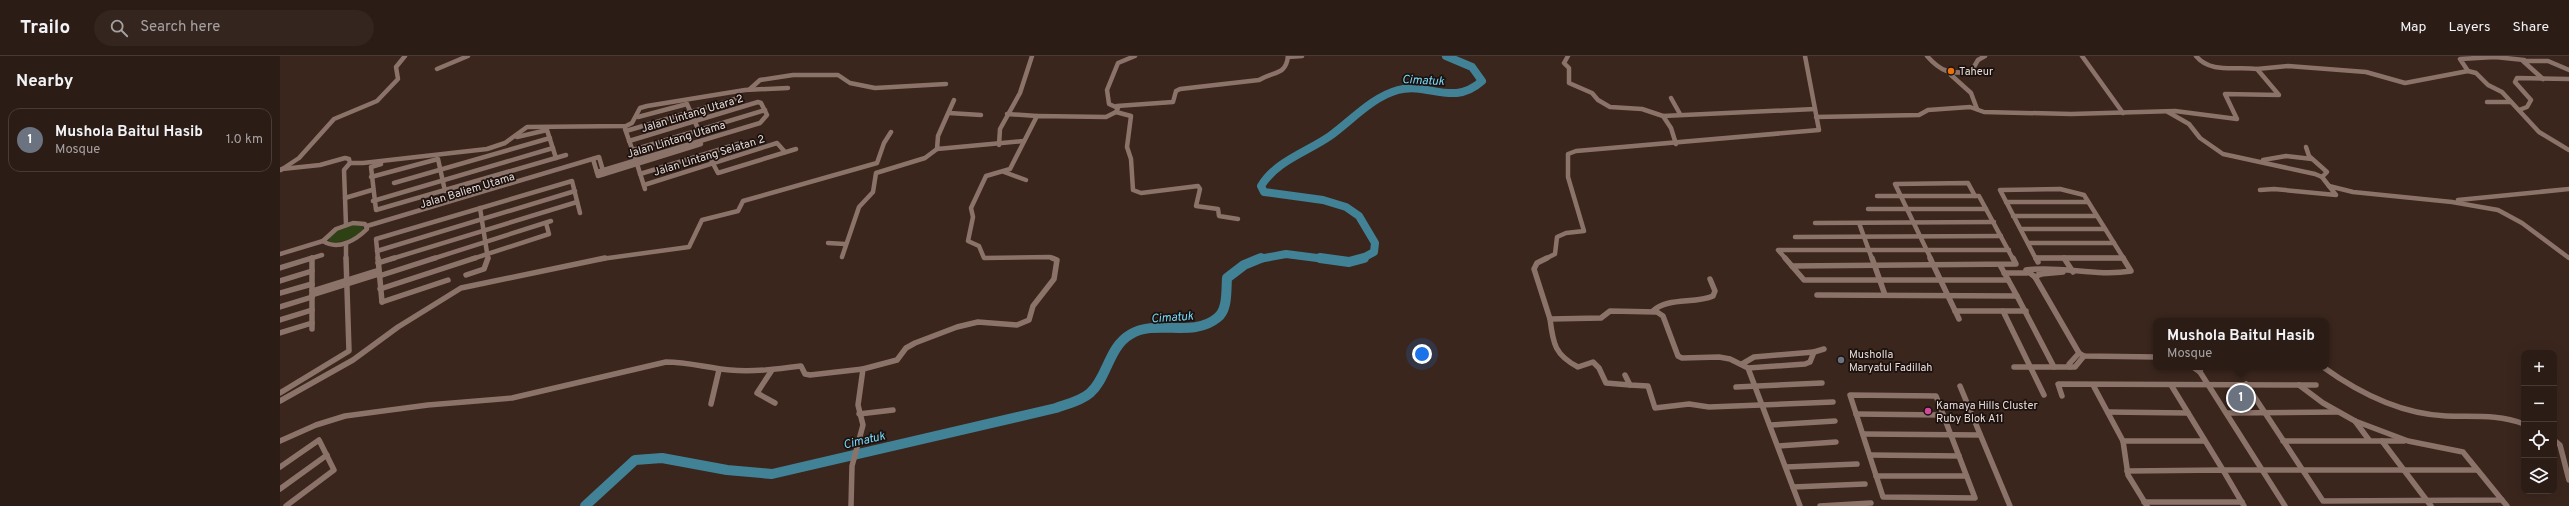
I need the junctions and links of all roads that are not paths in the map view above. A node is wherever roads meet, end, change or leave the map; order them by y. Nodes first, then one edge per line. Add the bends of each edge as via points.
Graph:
1 (405, 56) edge
2 (468, 56) edge
3 (1032, 56) edge
4 (1135, 56) edge
5 (1288, 56) edge
6 (1302, 56) edge
7 (1568, 56) edge
8 (1805, 56) edge
9 (1926, 56) edge
10 (1986, 56) edge
11 (2082, 56) edge
12 (2196, 56) edge
13 (2524, 60) junction
14 (437, 69) dead end
15 (2257, 69) junction
16 (2468, 70) junction
17 (2569, 70) edge
18 (1951, 75) junction
19 (2543, 79) junction
20 (2569, 79) edge
21 (946, 84) dead end
22 (788, 88) dead end
23 (750, 89) junction
24 (1671, 98) dead end
25 (735, 99) dead end
26 (954, 100) dead end
27 (2486, 102) dead end
28 (2511, 102) junction
29 (1116, 109) junction
30 (1815, 109) junction
31 (1977, 109) junction
32 (765, 110) junction
33 (2519, 110) junction
34 (691, 112) junction
35 (2168, 112) junction
36 (948, 113) junction
37 (2123, 113) junction
38 (1007, 114) junction
39 (1680, 114) junction
40 (981, 115) dead end
41 (1037, 116) junction
42 (1664, 116) junction
43 (638, 117) dead end
44 (1816, 117) junction
45 (695, 121) junction
46 (757, 127) dead end
47 (699, 131) junction
48 (892, 132) dead end
49 (517, 137) dead end
50 (550, 138) junction
51 (629, 140) junction
52 (706, 141) junction
53 (1024, 141) junction
54 (741, 143) dead end
55 (1676, 144) junction
56 (999, 145) junction
57 (2306, 147) dead end
58 (553, 148) junction
59 (796, 149) dead end
60 (937, 149) junction
61 (633, 150) junction
62 (2569, 150) edge
63 (785, 152) junction
64 (708, 154) junction
65 (566, 155) dead end
66 (556, 158) junction
67 (593, 159) junction
68 (2312, 159) junction
69 (2262, 161) junction
70 (385, 162) dead end
71 (636, 162) junction
72 (350, 163) junction
73 (712, 164) junction
74 (875, 164) junction
75 (442, 169) junction
76 (281, 170) edge
77 (880, 170) junction
78 (604, 172) junction
79 (1004, 172) junction
80 (640, 174) junction
81 (2322, 177) junction
82 (371, 178) junction
83 (1026, 180) dead end
84 (443, 181) junction
85 (394, 183) dead end
86 (2329, 186) junction
87 (372, 189) junction
88 (2569, 189) edge
89 (2260, 190) dead end
90 (444, 191) junction
91 (575, 192) junction
92 (345, 196) junction
93 (1878, 196) dead end
94 (1901, 196) junction
95 (1975, 196) junction
96 (2413, 198) junction
97 (373, 201) junction
98 (577, 202) junction
99 (2006, 202) junction
100 (2088, 202) junction
101 (480, 208) junction
102 (1868, 209) dead end
103 (1907, 209) junction
104 (1986, 209) junction
105 (580, 213) dead end
106 (2014, 216) junction
107 (2096, 216) junction
108 (482, 219) junction
109 (1238, 219) dead end
110 (1994, 222) junction
111 (1815, 223) dead end
112 (1859, 223) junction
113 (1914, 223) junction
114 (346, 225) junction
115 (367, 227) junction
116 (2021, 229) junction
117 (2105, 229) junction
118 (484, 231) junction
119 (1920, 236) junction
120 (2001, 236) junction
121 (1795, 237) dead end
122 (1864, 237) junction
123 (323, 241) junction
124 (486, 242) junction
125 (346, 243) junction
126 (828, 243) dead end
127 (2028, 243) junction
128 (2114, 243) junction
129 (845, 244) junction
130 (1869, 250) junction
131 (1926, 250) junction
132 (2009, 250) junction
133 (377, 251) junction
134 (280, 254) edge
135 (487, 254) junction
136 (322, 255) dead end
137 (842, 257) dead end
138 (312, 258) junction
139 (2064, 258) junction
140 (2123, 258) junction
141 (2569, 258) edge
142 (378, 263) junction
143 (1874, 265) junction
144 (1934, 265) junction
145 (2000, 265) junction
146 (1792, 266) junction
147 (280, 268) edge
148 (312, 271) junction
149 (2004, 272) junction
150 (2039, 272) junction
151 (2073, 272) junction
152 (379, 273) junction
153 (2027, 273) junction
154 (466, 275) dead end
155 (2035, 277) junction
156 (1710, 279) dead end
157 (448, 280) dead end
158 (1880, 280) junction
159 (2008, 280) junction
160 (280, 281) edge
161 (1941, 281) junction
162 (348, 282) junction
163 (312, 284) junction
164 (380, 289) junction
165 (280, 293) edge
166 (312, 294) junction
167 (1817, 295) dead end
168 (1885, 295) junction
169 (1947, 295) junction
170 (2017, 296) junction
171 (280, 306) edge
172 (312, 310) junction
173 (1653, 311) junction
174 (1955, 311) junction
175 (2003, 311) junction
176 (2026, 311) junction
177 (1550, 319) junction
178 (1959, 319) dead end
179 (280, 320) edge
180 (280, 334) edge
181 (1824, 348) dead end
182 (1814, 352) junction
183 (2082, 355) junction
184 (2153, 357) edge
185 (1742, 364) junction
186 (2014, 367) dead end
187 (2030, 367) junction
188 (2054, 367) junction
189 (1748, 368) junction
190 (863, 369) junction
191 (719, 370) junction
192 (772, 370) junction
193 (2202, 370) edge
194 (2328, 370) edge
195 (1625, 375) dead end
196 (1822, 383) dead end
197 (2246, 384) junction
198 (1630, 385) junction
199 (2093, 385) junction
200 (2171, 385) junction
201 (2209, 385) junction
202 (2299, 385) junction
203 (2316, 385) dead end
204 (1755, 386) junction
205 (1960, 386) dead end
206 (1736, 387) dead end
207 (280, 393) edge
208 (2044, 395) dead end
209 (2062, 396) dead end
210 (280, 401) edge
211 (1833, 402) dead end
212 (775, 403) dead end
213 (711, 404) dead end
214 (1762, 405) junction
215 (893, 410) dead end
216 (2108, 412) junction
217 (2338, 412) junction
218 (2188, 413) junction
219 (2227, 413) junction
220 (2265, 413) junction
221 (859, 414) junction
222 (1856, 414) junction
223 (1943, 415) junction
224 (2355, 420) junction
225 (1835, 421) dead end
226 (2521, 423) edge
227 (1770, 425) junction
228 (1863, 434) junction
229 (1951, 435) junction
230 (1980, 435) junction
231 (2369, 440) junction
232 (2408, 440) junction
233 (2123, 441) junction
234 (2204, 441) junction
235 (2283, 441) junction
236 (2382, 441) junction
237 (1836, 442) dead end
238 (2557, 442) edge
239 (280, 445) edge
240 (1778, 446) junction
241 (327, 455) junction
242 (1870, 455) junction
243 (1959, 456) junction
244 (1857, 464) dead end
245 (280, 467) edge
246 (1786, 467) junction
247 (2223, 470) junction
248 (2302, 470) junction
249 (2404, 470) junction
250 (2477, 470) junction
251 (2127, 471) junction
252 (2263, 471) junction
253 (1876, 476) junction
254 (1966, 476) junction
255 (2569, 480) edge
256 (1865, 484) dead end
257 (1793, 488) junction
258 (280, 489) edge
259 (2427, 500) junction
260 (2502, 500) junction
261 (1871, 503) dead end
262 (2325, 503) edge
263 (2146, 504) edge
264 (2243, 504) edge
265 (286, 506) edge
266 (851, 506) edge
267 (1800, 506) edge
268 (1820, 506) edge
269 (2010, 506) edge
270 (2285, 506) edge
271 (2431, 506) edge
272 (2507, 506) edge

1 - 76 street via 396,67 398,79 381,98 368,106 337,117 299,158
2 - 14 street
3 - 38 street via 1020,93
4 - 29 street via 1118,63 1107,88 1109,104
5 - 6 street
5 - 29 street via 1287,66 1282,68 1281,72 1259,80 1180,89 1176,91 1173,102
7 - 42 street via 1564,63 1569,68 1569,84 1592,93 1610,107 1642,109
8 - 30 street
9 - 18 street via 1940,72
10 - 18 street via 1978,60 1971,72
11 - 37 street
12 - 15 street via 2198,60 2214,67
13 - 16 street via 2494,57 2460,59
13 - 17 street via 2554,62
13 - 19 street
15 - 16 street via 2288,66 2358,71 2405,83
15 - 35 street via 2279,94 2225,94 2237,118
16 - 28 street via 2502,92
18 - 31 street via 1973,94 1977,100
19 - 20 street
19 - 33 street via 2515,80 2531,100 2527,106
21 - 23 street via 875,88 850,83 838,75 792,74 760,80
22 - 23 street
23 - 72 street via 641,108 629,125 530,127 523,129 505,143 487,149 363,164
24 - 39 street
25 - 34 street
26 - 36 street
27 - 28 street
28 - 33 street
29 - 41 street via 1106,117
29 - 109 street via 1131,116 1127,146 1131,159 1133,190 1142,193 1198,186 1200,189 1196,206 1218,209 1219,216
30 - 39 street via 1738,114
30 - 44 street
31 - 37 street via 1984,112
31 - 44 street via 1970,107 1928,110 1919,115 1908,116
32 - 45 street, Jalan Lintang Utara 2 via 760,102
32 - 47 street
32 - 52 street, Jalan Lintang Utama via 767,116 760,123
33 - 62 street via 2542,134
34 - 43 street via 686,104
34 - 45 street
34 - 51 street via 626,130
35 - 37 street
35 - 69 street via 2189,124 2200,138 2219,153
36 - 40 street
36 - 60 street via 938,136
38 - 41 street
38 - 56 street via 999,133
39 - 42 street
41 - 53 street
42 - 55 street
44 - 55 street via 1819,130
45 - 47 street
45 - 51 street, Jalan Lintang Utara 2
46 - 52 street, Jalan Lintang Utama
47 - 61 street
48 - 74 street
49 - 50 street via 547,130
50 - 58 street
50 - 75 street
51 - 61 street
52 - 71 street, Jalan Lintang Utama
53 - 56 street
53 - 79 street via 1010,169
54 - 64 street
55 - 177 street via 1576,151 1568,154 1568,177 1585,229 1582,232 1566,233 1557,237 1555,254 1535,265
56 - 60 street
57 - 68 street
58 - 66 street
58 - 84 street
59 - 63 street
60 - 77 street via 920,160
61 - 71 street
63 - 73 street, Jalan Lintang Selatan 2 via 779,143
63 - 73 street via 718,173
64 - 73 street
64 - 80 street
65 - 66 street
66 - 90 street
67 - 78 street, Jalan Baliem Utama via 599,157
67 - 78 street, Jalan Lintang Utama via 597,174
67 - 115 street, Jalan Baliem Utama via 567,166 568,169
68 - 69 street via 2286,156
68 - 81 street via 2327,172
69 - 81 street
70 - 82 street via 370,166
71 - 78 street, Jalan Lintang Utama
71 - 80 street
72 - 76 street via 349,159 345,158
72 - 92 street via 344,170
73 - 80 street, Jalan Lintang Selatan 2 via 644,187
74 - 77 street
74 - 210 street via 745,200 738,212 700,221 691,246 686,248 615,256 461,288 398,327 340,368
75 - 82 street via 440,160 435,160
75 - 84 street
75 - 85 street
77 - 129 street via 876,174 873,192 862,202
79 - 83 street
79 - 190 street via 988,175 984,179 971,208 973,217 968,241 979,246 982,256 988,259 1050,257 1056,260 1055,276 1050,287 1033,306 1028,320 1016,325 975,322 957,327 915,342 906,348 897,360
81 - 86 street
82 - 87 street
84 - 90 street
84 - 97 street
86 - 89 street via 2336,195 2278,189
86 - 96 street via 2357,193
87 - 92 street
87 - 97 street
88 - 96 street via 2468,200
90 - 97 street via 376,210
91 - 98 street
91 - 101 street via 572,181
91 - 108 street
92 - 114 street
93 - 94 street
94 - 95 street
94 - 95 street via 1895,184 1968,183
94 - 103 street
95 - 104 street via 1979,196
96 - 141 street via 2460,203 2502,212 2522,222
98 - 105 street
98 - 118 street
99 - 100 street
99 - 100 street via 2000,192 2002,189 2060,189 2084,195
99 - 106 street
100 - 107 street
101 - 108 street
101 - 133 street via 376,239
102 - 103 street
103 - 104 street
103 - 113 street
104 - 110 street
106 - 107 street
106 - 116 street
107 - 117 street
108 - 118 street
108 - 133 street
110 - 113 street
110 - 120 street
111 - 112 street
112 - 113 street
112 - 122 street
113 - 119 street
114 - 115 street via 359,223
114 - 123 street via 328,233
115 - 125 street via 358,237
116 - 117 street
116 - 127 street
117 - 128 street
118 - 124 street
118 - 142 street
119 - 120 street
119 - 122 street
119 - 131 street
120 - 132 street
121 - 122 street
122 - 130 street
123 - 125 street via 331,245
123 - 134 street
124 - 135 street
124 - 135 street via 549,222 549,234
124 - 152 street
125 - 162 street
126 - 129 street
127 - 128 street
127 - 139 street via 2037,260
128 - 140 street
129 - 137 street
130 - 131 street
130 - 143 street
130 - 146 street via 1778,250
131 - 132 street
131 - 144 street
132 - 145 street via 2016,264
133 - 142 street
135 - 154 street via 488,260 484,269
135 - 164 street
136 - 138 street
138 - 147 street
138 - 148 street
139 - 140 street
139 - 151 street
140 - 151 street via 2130,272
142 - 152 street
143 - 144 street
143 - 146 street
143 - 158 street
144 - 145 street
144 - 161 street
145 - 149 street
146 - 158 street via 1804,280
148 - 160 street
148 - 163 street
149 - 153 street
149 - 159 street
150 - 151 street
150 - 153 street via 2029,268
150 - 155 street
152 - 162 street
152 - 164 street
153 - 155 street
155 - 183 street
156 - 173 street via 1715,291 1713,296 1702,301 1659,305
157 - 164 street via 382,302
158 - 161 street
158 - 168 street
159 - 161 street
159 - 170 street
161 - 169 street
162 - 166 street
162 - 207 street via 349,351
163 - 165 street
163 - 166 street
166 - 171 street
166 - 172 street
167 - 168 street
168 - 169 street
169 - 170 street
169 - 174 street
170 - 176 street
172 - 179 street
172 - 180 street via 312,326
173 - 177 street via 1610,311 1601,318
173 - 185 street via 1663,316 1679,358 1719,357
174 - 175 street
174 - 178 street
175 - 176 street
175 - 187 street
176 - 188 street
177 - 198 street via 1558,355 1562,359 1578,366 1593,362 1606,383
181 - 182 street
182 - 185 street via 1750,358
182 - 189 street via 1810,362 1804,364
183 - 184 street
183 - 188 street via 2075,367
185 - 189 street
186 - 187 street
187 - 188 street
187 - 208 street
189 - 204 street
190 - 192 street via 810,375 805,374 801,366
190 - 221 street via 859,388
191 - 192 street
191 - 213 street
191 - 239 street via 684,362 666,362 512,398 428,405 345,416 316,425
192 - 212 street via 757,393
193 - 201 street
194 - 226 street via 2360,391 2406,410 2434,415 2507,417
195 - 198 street
196 - 204 street
197 - 201 street
197 - 202 street
197 - 220 street
198 - 214 street via 1647,385 1655,408 1689,404 1709,407
199 - 200 street
199 - 209 street via 2058,384
199 - 216 street
200 - 201 street
200 - 218 street
201 - 219 street
202 - 203 street
202 - 217 street
204 - 206 street
204 - 214 street
205 - 230 street
211 - 214 street
214 - 227 street
215 - 221 street
216 - 218 street
216 - 233 street
217 - 220 street
217 - 224 street
218 - 234 street
219 - 220 street
219 - 252 street
220 - 235 street
221 - 266 street via 863,425 852,466
222 - 223 street
222 - 223 street via 1850,395 1936,396
222 - 228 street
223 - 229 street
224 - 231 street
224 - 232 street
225 - 227 street
227 - 240 street
228 - 229 street
228 - 242 street
229 - 230 street
229 - 243 street
230 - 269 street
231 - 235 street
231 - 236 street
232 - 236 street
232 - 250 street via 2462,452
233 - 234 street
233 - 251 street
234 - 247 street
235 - 248 street
236 - 249 street
237 - 240 street
238 - 255 street via 2560,445
240 - 246 street
241 - 245 street via 319,440
241 - 258 street
241 - 265 street via 334,470
242 - 243 street
242 - 253 street
243 - 254 street
244 - 246 street
246 - 257 street
247 - 251 street
247 - 252 street
247 - 264 street
248 - 249 street
248 - 252 street
248 - 262 street
249 - 250 street
249 - 259 street
250 - 260 street
251 - 263 street
252 - 270 street
253 - 254 street
253 - 254 street via 1882,497 1975,498
256 - 257 street
257 - 267 street
259 - 260 street
259 - 262 street
259 - 271 street
260 - 272 street
261 - 268 street
263 - 264 street

